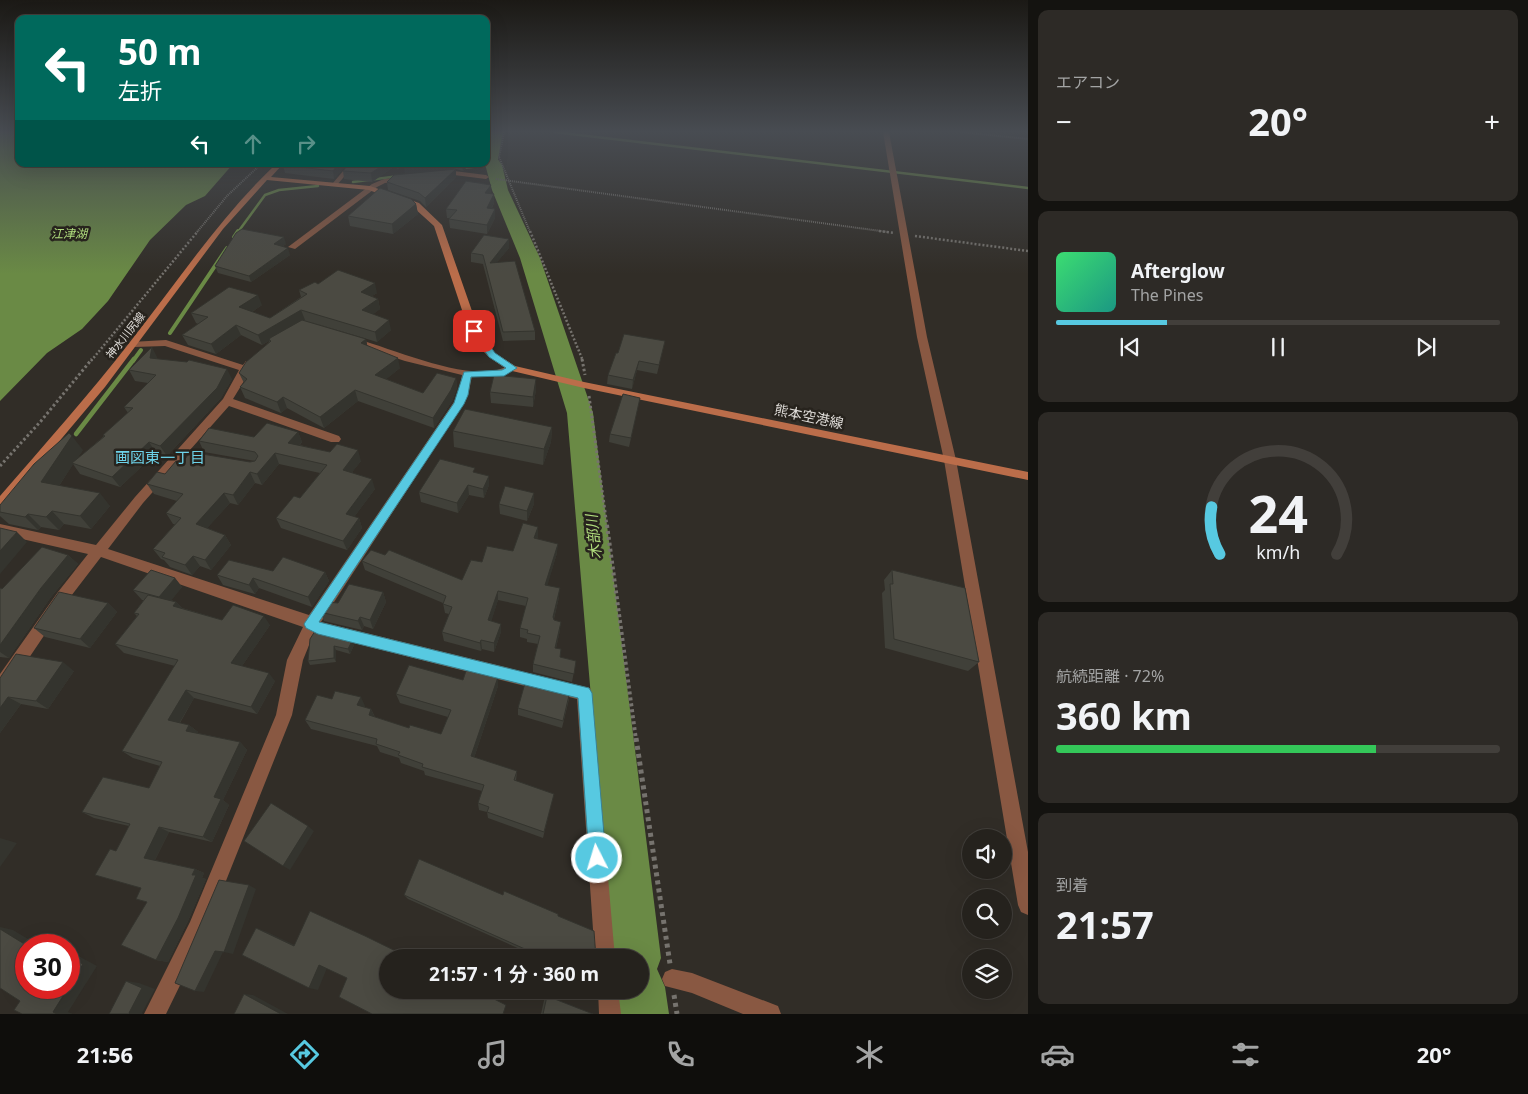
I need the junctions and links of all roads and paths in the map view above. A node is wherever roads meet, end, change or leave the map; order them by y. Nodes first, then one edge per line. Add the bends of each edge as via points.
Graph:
1 (243, 179) edge
2 (263, 179) edge
3 (280, 179) edge
4 (339, 179) edge
5 (393, 179) edge
6 (894, 179) edge
7 (508, 180) joint
8 (335, 184) junction
9 (370, 188) junction
10 (904, 234) junction
11 (292, 247) dead end
12 (1028, 251) edge
13 (344, 338) edge
14 (134, 344) junction
15 (258, 354) edge
16 (512, 368) junction
17 (245, 369) junction
18 (467, 374) junction
19 (586, 386) junction
20 (227, 401) junction
21 (335, 439) dead end
22 (950, 460) junction
23 (0, 466) edge
24 (1028, 476) edge
25 (0, 504) edge
26 (0, 529) edge
27 (98, 551) junction
28 (311, 624) junction
29 (0, 687) edge
30 (1028, 905) edge
31 (604, 949) edge
32 (672, 979) joint
33 (609, 999) edge
34 (154, 1014) edge
35 (610, 1014) edge
36 (770, 1014) edge

1 - 23 path
2 - 14 main road, 神水川尻線 via 219,230
3 - 8 main road
4 - 8 street
5 - 9 street
6 - 10 street
7 - 10 path
7 - 19 path via 584,364
8 - 9 main road
9 - 11 street
9 - 16 main road via 416,205 438,225 474,331 492,355
10 - 12 path
10 - 22 street via 922,337
13 - 18 street
14 - 17 street via 166,343
14 - 25 main road, 神水川尻線
15 - 17 street
16 - 18 street via 504,373
16 - 19 main road, 熊本空港線
17 - 20 street
18 - 28 street via 459,404
19 - 22 main road, 熊本空港線
19 - 32 path
20 - 21 street
20 - 27 street via 186,454 139,500
22 - 24 main road, 熊本空港線
22 - 30 street
26 - 27 street
27 - 28 street
27 - 29 street
28 - 31 street via 584,693
28 - 34 street via 295,660 281,722 197,929
32 - 36 street via 692,983
33 - 35 street

